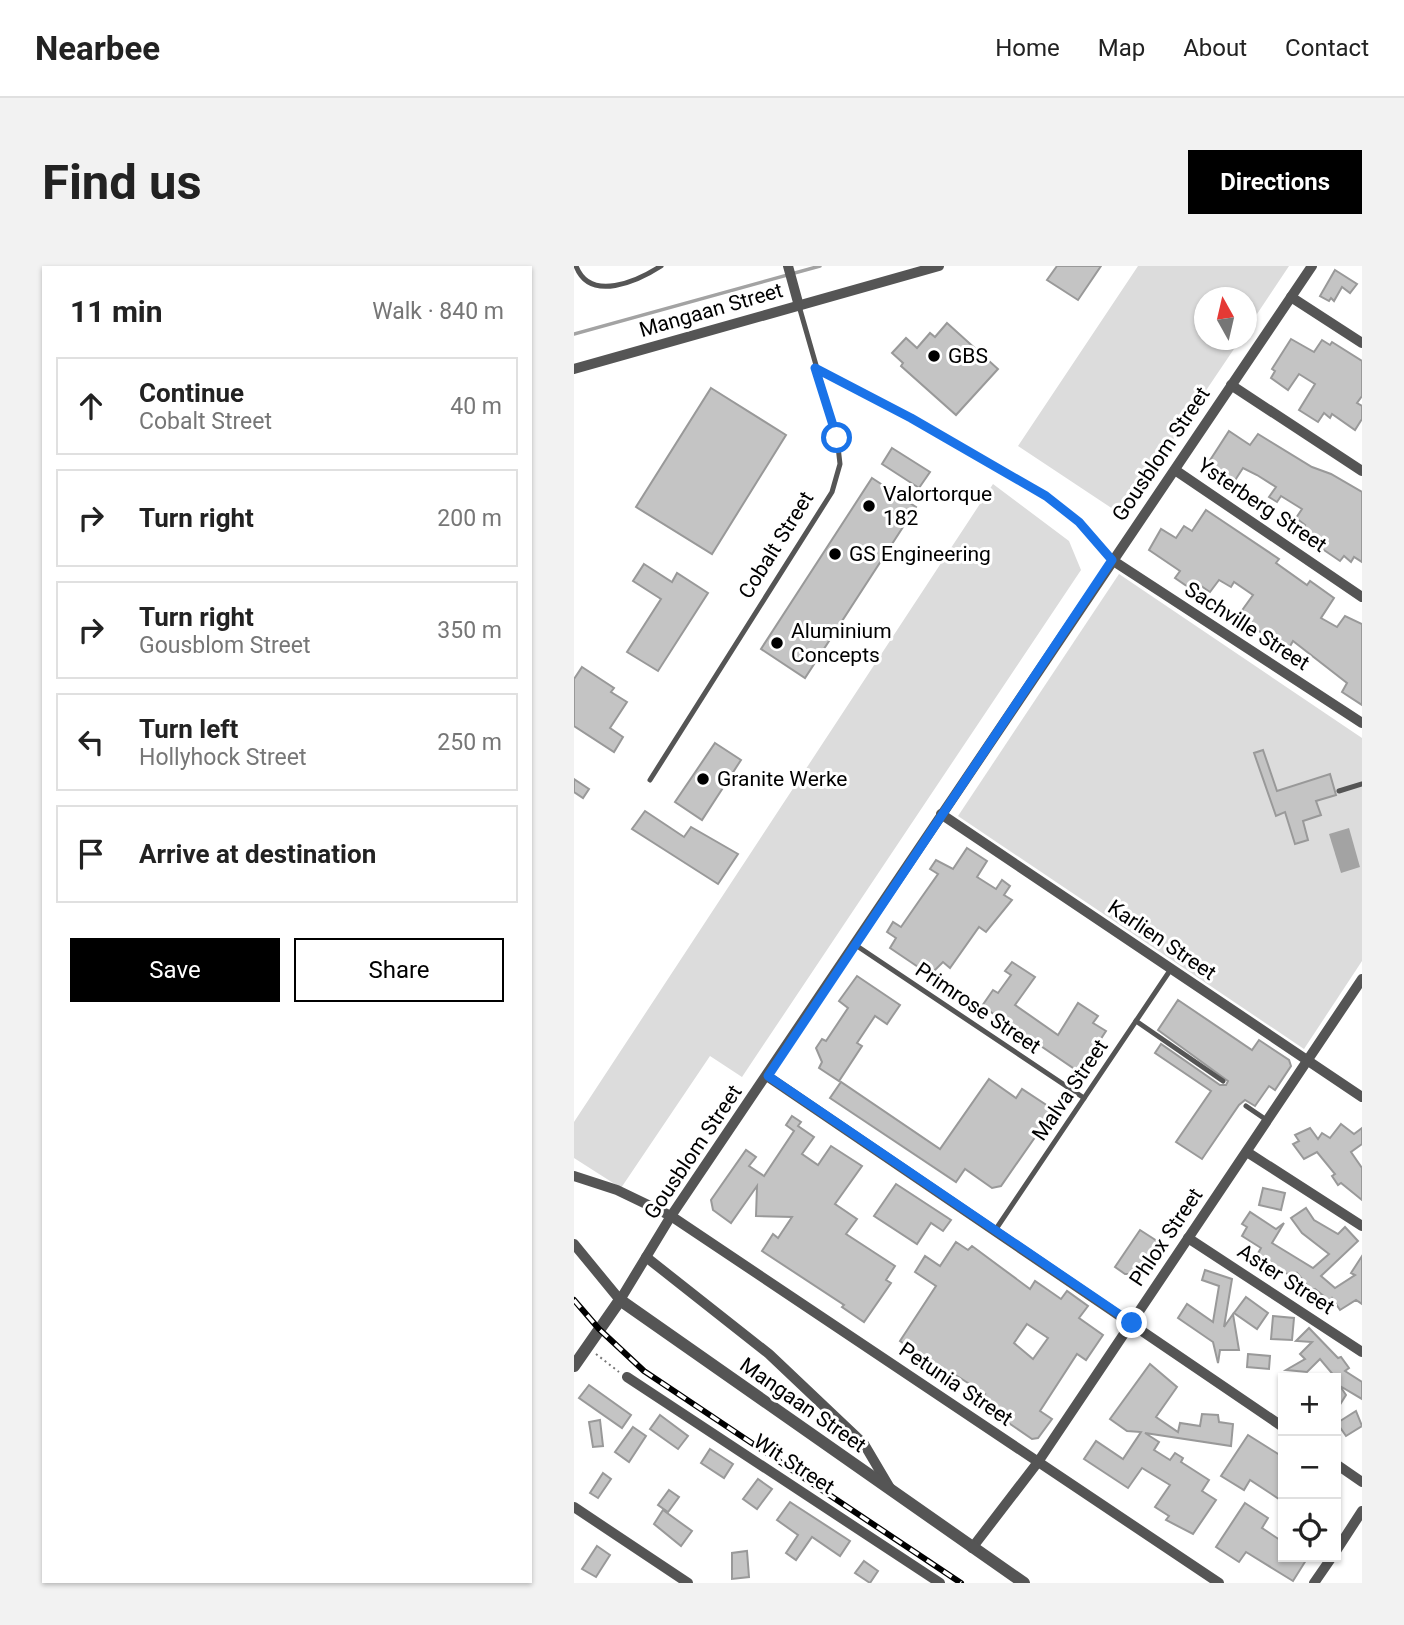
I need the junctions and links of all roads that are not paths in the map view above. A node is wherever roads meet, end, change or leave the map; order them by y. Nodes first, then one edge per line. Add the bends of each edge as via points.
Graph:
1 (576, 266) edge
2 (661, 266) edge
3 (788, 266) edge
4 (939, 266) edge
5 (1312, 266) edge
6 (1291, 297) junction
7 (799, 306) junction
8 (1362, 344) edge
9 (815, 368) junction
10 (574, 369) edge
11 (1231, 385) junction
12 (1175, 470) junction
13 (1362, 471) edge
14 (1112, 560) junction
15 (1362, 597) edge
16 (1362, 723) edge
17 (650, 780) dead end
18 (1362, 784) edge
19 (1339, 791) dead end
20 (941, 814) junction
21 (854, 944) junction
22 (1171, 969) junction
23 (1362, 979) edge
24 (1136, 1021) junction
25 (1306, 1060) junction
26 (768, 1076) junction
27 (1223, 1081) dead end
28 (1362, 1097) edge
29 (1084, 1098) junction
30 (1246, 1106) dead end
31 (1268, 1121) junction
32 (1247, 1152) junction
33 (574, 1176) edge
34 (671, 1216) junction
35 (1362, 1226) edge
36 (996, 1229) junction
37 (1188, 1238) junction
38 (574, 1244) edge
39 (646, 1257) junction
40 (620, 1300) junction
41 (1132, 1323) junction
42 (1362, 1352) edge
43 (574, 1366) edge
44 (627, 1377) road end
45 (1278, 1424) edge
46 (1038, 1462) junction
47 (1341, 1467) edge
48 (1362, 1482) edge
49 (892, 1491) junction
50 (574, 1507) edge
51 (1362, 1511) edge
52 (1341, 1543) edge
53 (972, 1548) junction
54 (1329, 1562) edge
55 (688, 1583) edge
56 (940, 1583) edge
57 (1024, 1583) edge
58 (1219, 1583) edge
59 (1314, 1583) edge

1 - 2 lane via 580,276 603,287
3 - 7 street, Cobalt Street
4 - 7 street, Mangaan Street
5 - 6 street, Gousblom Street
6 - 8 street
6 - 11 street, Gousblom Street
7 - 9 lane, Cobalt Street
7 - 10 street, Mangaan Street
9 - 14 lane via 1046,496 1079,522
9 - 17 lane, Cobalt Street via 837,438 840,464 832,492
11 - 12 street, Gousblom Street
11 - 13 street
12 - 14 street, Gousblom Street
12 - 15 street, Ysterberg Street
14 - 16 street, Sachville Street
14 - 20 street, Gousblom Street
18 - 19 lane
20 - 21 street, Gousblom Street
20 - 22 street, Karlien Street
21 - 26 street, Gousblom Street
21 - 29 lane, Primrose Street
22 - 24 lane, Malva Street
22 - 25 street, Karlien Street
23 - 25 street, Phlox Street
24 - 27 lane
24 - 29 lane, Malva Street
25 - 28 street, Karlien Street
25 - 31 street, Phlox Street
26 - 34 street, Gousblom Street
26 - 36 street
29 - 36 lane, Malva Street
30 - 31 lane
31 - 32 street, Phlox Street
32 - 35 street
32 - 37 street, Phlox Street
33 - 34 street, Petunia Street
34 - 39 street, Gousblom Street
34 - 46 street, Petunia Street
36 - 41 street
37 - 41 street, Phlox Street
37 - 42 street, Aster Street
38 - 40 street, Mangaan Street
39 - 40 street, Gousblom Street
39 - 49 street via 798,1381 864,1444
40 - 43 street, Gousblom Street
40 - 49 street, Mangaan Street
41 - 45 street
41 - 46 street, Phlox Street
44 - 56 street, Wit Street
46 - 53 street, Phlox Street
46 - 58 street, Petunia Street
47 - 48 street
49 - 53 street, Mangaan Street
50 - 55 street
51 - 52 street
53 - 57 street, Mangaan Street
54 - 59 street

